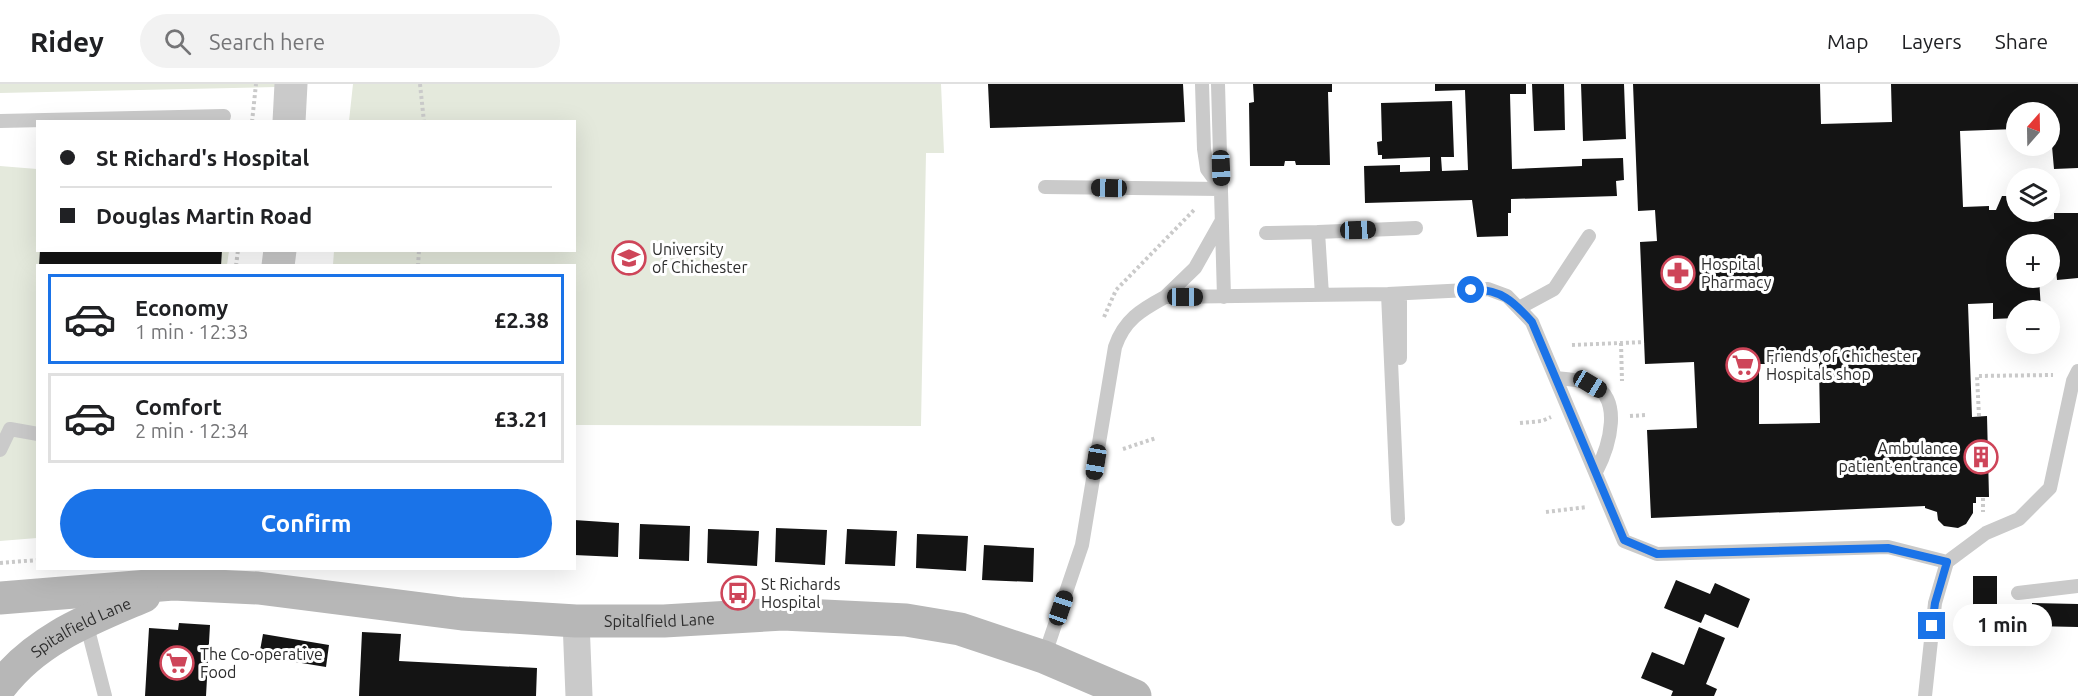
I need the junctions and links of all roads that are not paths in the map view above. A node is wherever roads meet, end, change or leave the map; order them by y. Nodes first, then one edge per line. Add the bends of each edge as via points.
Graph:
1 (291, 84) edge
2 (1202, 84) edge
3 (1218, 84) edge
4 (224, 116) dead end
5 (75, 120) edge
6 (289, 120) edge
7 (36, 121) edge
8 (0, 122) edge
9 (1045, 186) dead end
10 (1221, 189) junction
11 (1222, 220) junction
12 (1416, 228) dead end
13 (1318, 232) junction
14 (1266, 233) dead end
15 (1589, 236) dead end
16 (1394, 294) junction
17 (1322, 295) junction
18 (1165, 297) junction
19 (1224, 297) junction
20 (1519, 308) junction
21 (1400, 358) dead end
22 (2078, 371) edge
23 (1556, 378) junction
24 (36, 434) edge
25 (0, 450) edge
26 (1596, 472) junction
27 (1398, 519) dead end
28 (1947, 562) junction
29 (260, 578) edge
30 (173, 584) junction
31 (2078, 586) edge
32 (2018, 593) dead end
33 (0, 598) edge
34 (576, 621) junction
35 (86, 622) junction
36 (1044, 657) junction
37 (0, 687) edge
38 (105, 696) edge
39 (579, 696) edge
40 (1135, 696) edge
41 (1925, 696) edge

1 - 6 street
2 - 10 lane via 1204,149 1208,169
3 - 10 lane
4 - 5 lane
7 - 8 lane
9 - 10 lane
10 - 11 lane
11 - 18 lane via 1195,268
11 - 19 lane
12 - 13 lane
13 - 14 lane
13 - 17 lane
15 - 20 lane via 1554,290
16 - 17 lane
16 - 20 lane via 1488,289 1507,296
16 - 21 lane
16 - 27 lane
17 - 19 lane
18 - 19 lane
18 - 36 lane via 1142,310 1120,330 1082,545
20 - 23 lane via 1532,322
22 - 28 lane via 2050,488 2019,519 1986,533
23 - 26 lane
23 - 26 lane via 1590,384 1610,402 1609,440
24 - 25 lane via 10,429
26 - 28 lane via 1624,540 1657,554 1888,548
28 - 41 lane via 1935,603
29 - 30 main road, Spitalfield Lane
29 - 34 main road, Spitalfield Lane via 462,614
30 - 33 main road, Spitalfield Lane
30 - 35 main road, Spitalfield Lane
31 - 32 lane
34 - 36 main road, Spitalfield Lane via 687,621 783,614 906,620 960,630
34 - 39 street
35 - 37 main road, Spitalfield Lane via 24,659
35 - 38 lane
36 - 40 main road, Spitalfield Lane

